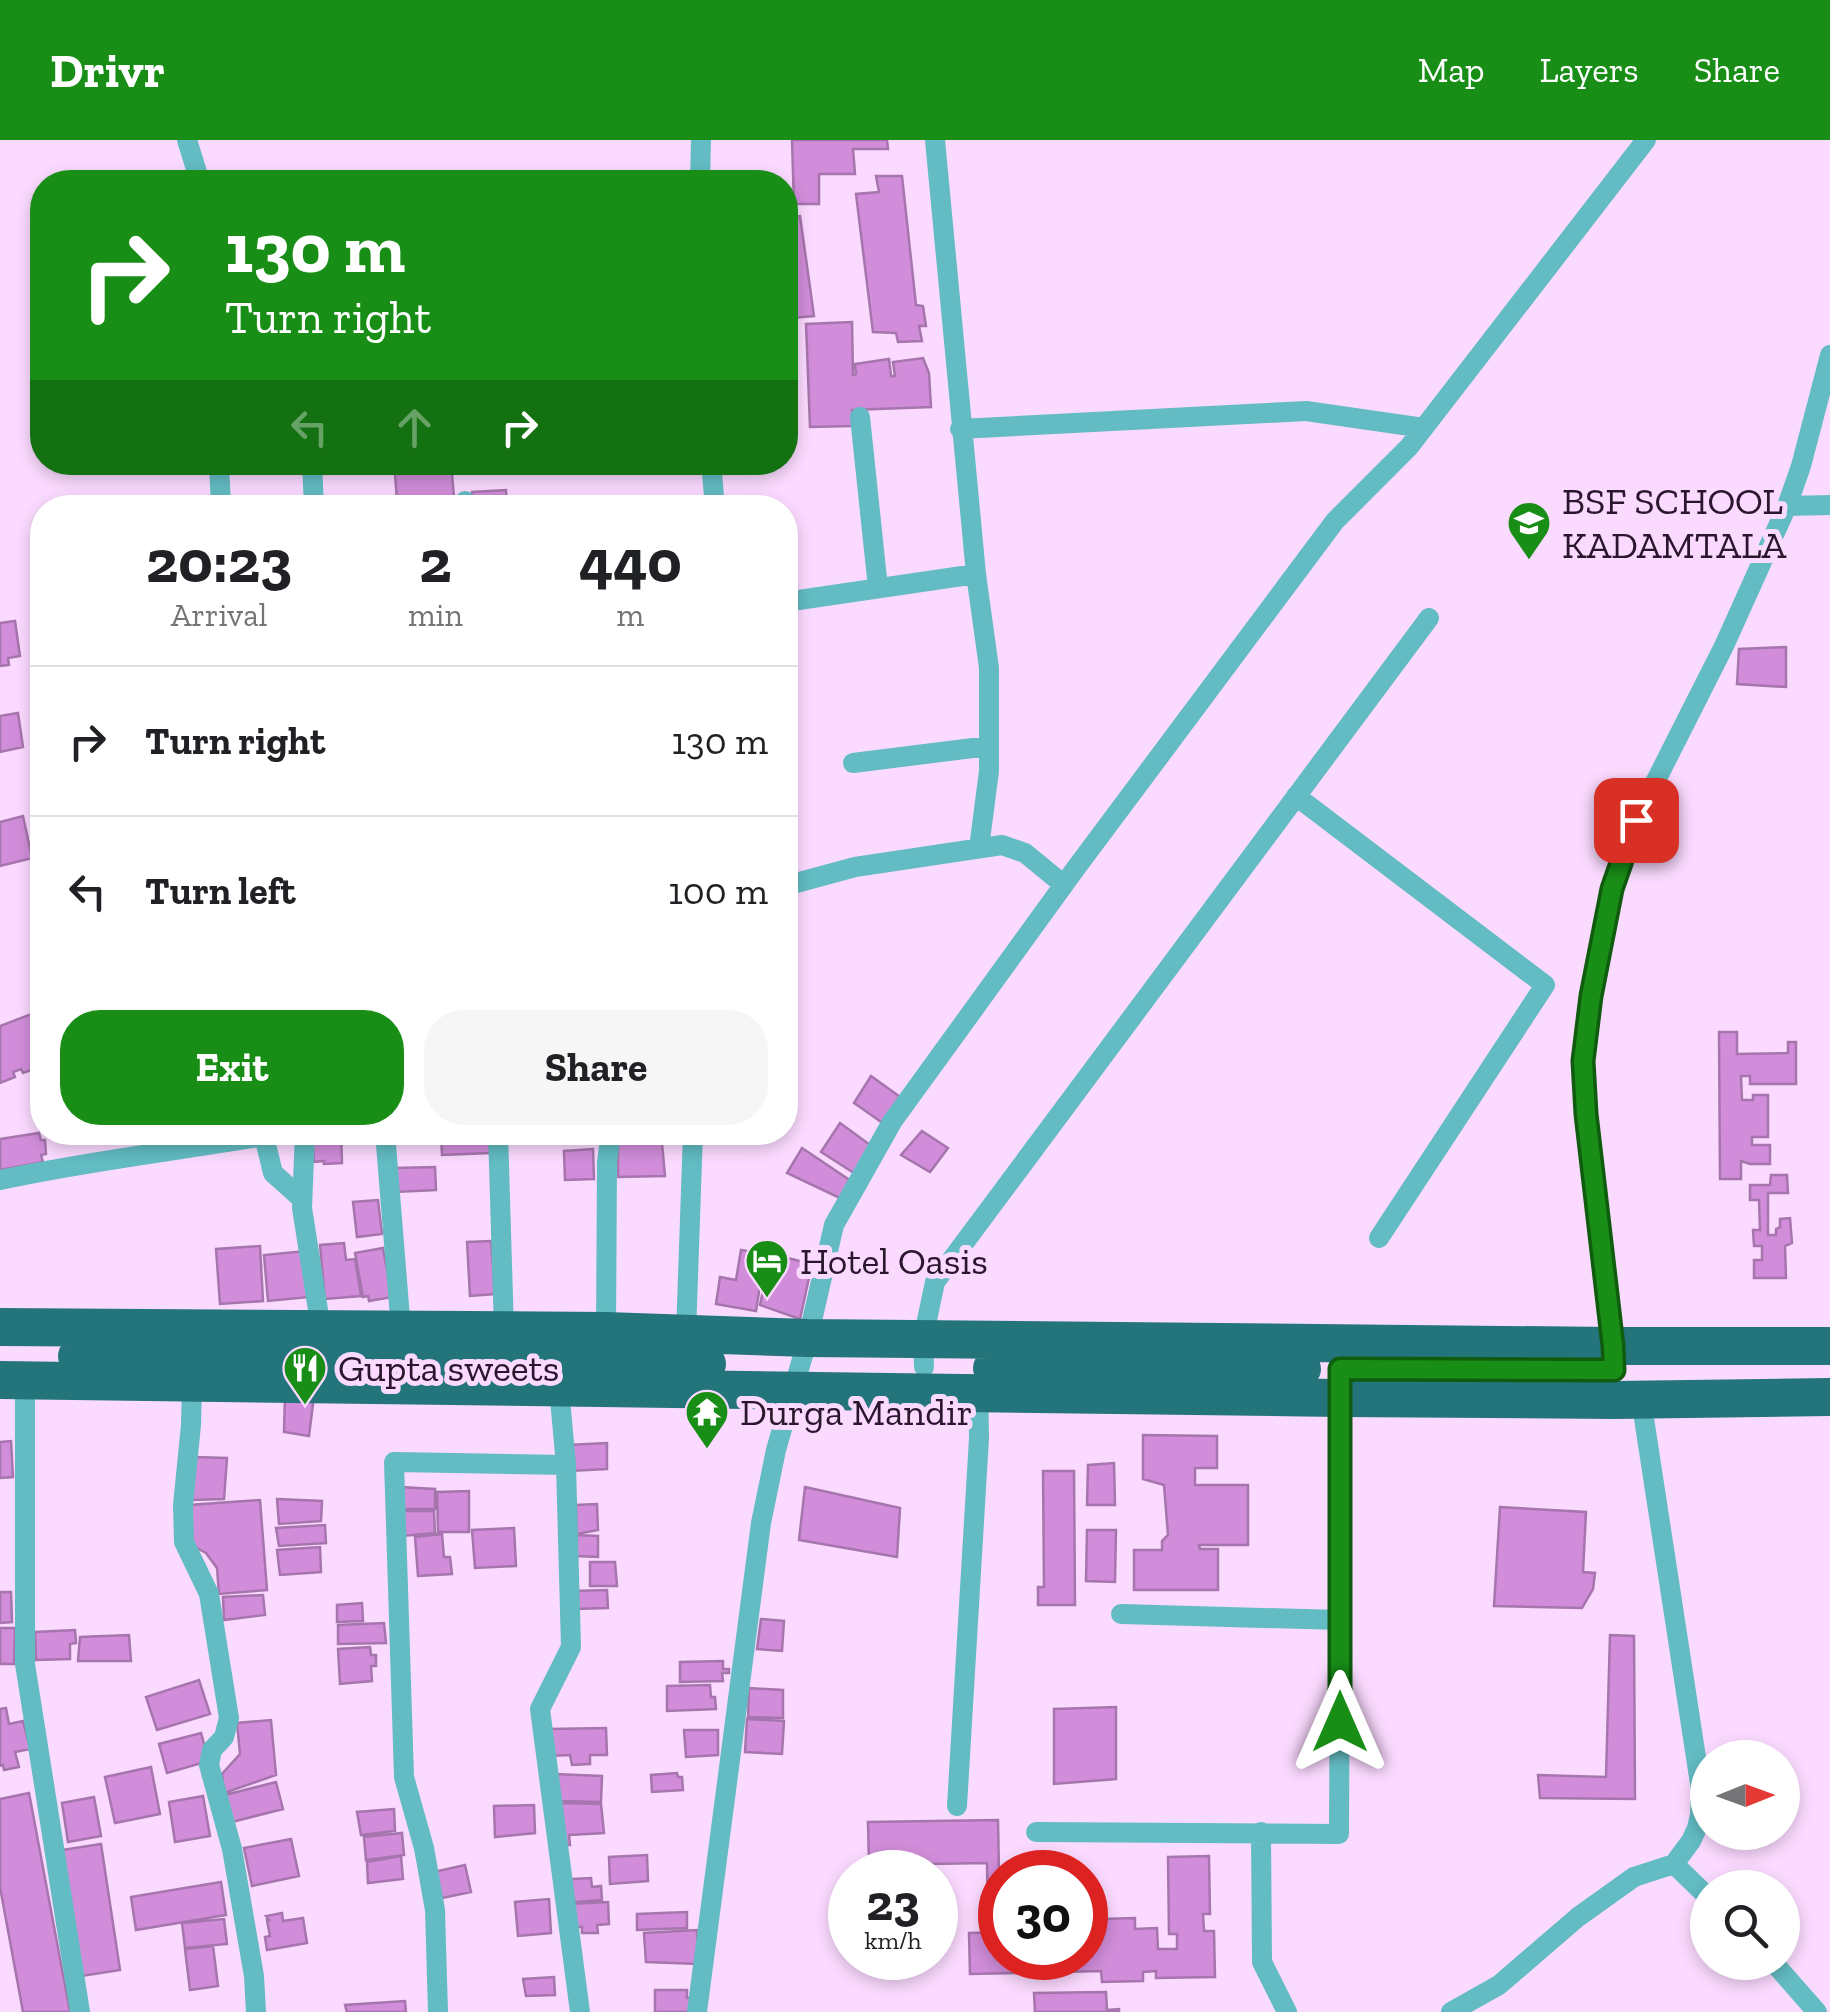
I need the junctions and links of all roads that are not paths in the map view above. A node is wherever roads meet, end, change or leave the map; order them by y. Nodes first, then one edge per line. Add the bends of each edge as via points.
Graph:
1 (188, 140) edge
2 (701, 140) edge
3 (935, 140) edge
4 (1646, 140) edge
5 (197, 170) edge
6 (700, 170) edge
7 (1830, 355) edge
8 (860, 417) dead end
9 (960, 428) junction
10 (1424, 428) junction
11 (1830, 504) edge
12 (1787, 506) junction
13 (976, 574) junction
14 (878, 588) junction
15 (798, 600) edge
16 (1429, 618) dead end
17 (989, 746) junction
18 (853, 763) dead end
19 (1296, 796) junction
20 (979, 848) junction
21 (798, 882) edge
22 (1064, 884) junction
23 (205, 1145) edge
24 (267, 1145) edge
25 (304, 1145) edge
26 (386, 1145) edge
27 (498, 1145) edge
28 (609, 1145) edge
29 (693, 1145) edge
30 (0, 1180) edge
31 (302, 1199) junction
32 (1379, 1238) dead end
33 (0, 1326) edge
34 (321, 1329) junction
35 (401, 1330) junction
36 (504, 1330) junction
37 (606, 1331) junction
38 (686, 1334) junction
39 (1830, 1346) edge
40 (923, 1353) junction
41 (800, 1365) junction
42 (1340, 1370) junction
43 (1830, 1371) edge
44 (8, 1372) edge
45 (1620, 1379) junction
46 (978, 1380) junction
47 (192, 1384) junction
48 (559, 1388) junction
49 (1830, 1397) edge
50 (566, 1465) junction
51 (1121, 1614) dead end
52 (1340, 1620) junction
53 (957, 1806) dead end
54 (1036, 1832) dead end
55 (1261, 1832) junction
56 (1674, 1864) junction
57 (1690, 1880) edge
58 (1789, 1980) edge
59 (80, 2012) edge
60 (256, 2012) edge
61 (438, 2012) edge
62 (580, 2012) edge
63 (698, 2012) edge
64 (1287, 2012) edge
65 (1451, 2012) edge
66 (1817, 2012) edge

1 - 5 street
2 - 6 street
3 - 9 street
4 - 10 street
7 - 12 street
8 - 14 street
9 - 10 street via 1306,411
9 - 13 street
10 - 22 street via 1335,521
11 - 12 street
12 - 45 street via 1636,820 1612,889 1591,996 1583,1061 1586,1114
13 - 14 street
13 - 17 street via 989,668
14 - 15 street
16 - 19 street
17 - 18 street
17 - 20 street
19 - 32 street via 1545,985
19 - 40 street via 935,1282
20 - 21 street
20 - 22 street via 1002,845 1025,853
22 - 41 street via 892,1122 834,1226
23 - 30 street
24 - 31 street via 273,1173
25 - 31 street
26 - 35 street
27 - 36 street
28 - 37 street
29 - 38 street
31 - 34 street
33 - 34 highway
34 - 35 highway
35 - 36 highway
36 - 37 highway
37 - 38 highway
38 - 41 highway
39 - 45 highway
40 - 41 highway
40 - 42 highway
40 - 46 highway
41 - 44 highway via 455,1358
41 - 46 highway
41 - 48 highway
41 - 63 street via 761,1523
42 - 45 highway
42 - 46 highway
42 - 52 street
43 - 45 highway
44 - 47 highway
44 - 59 street via 25,1664
45 - 49 highway
45 - 56 street via 1701,1790 1697,1828
46 - 53 street
47 - 48 highway
47 - 60 street via 184,1542 209,1594 230,1718 209,1765 232,1849
48 - 50 street
50 - 61 street via 394,1462 404,1777 435,1910
50 - 62 street via 571,1648 540,1708
51 - 52 street
52 - 55 street via 1339,1834
54 - 55 street
55 - 64 street via 1262,1962
56 - 57 street
56 - 65 street via 1634,1878 1499,1984
58 - 66 street

